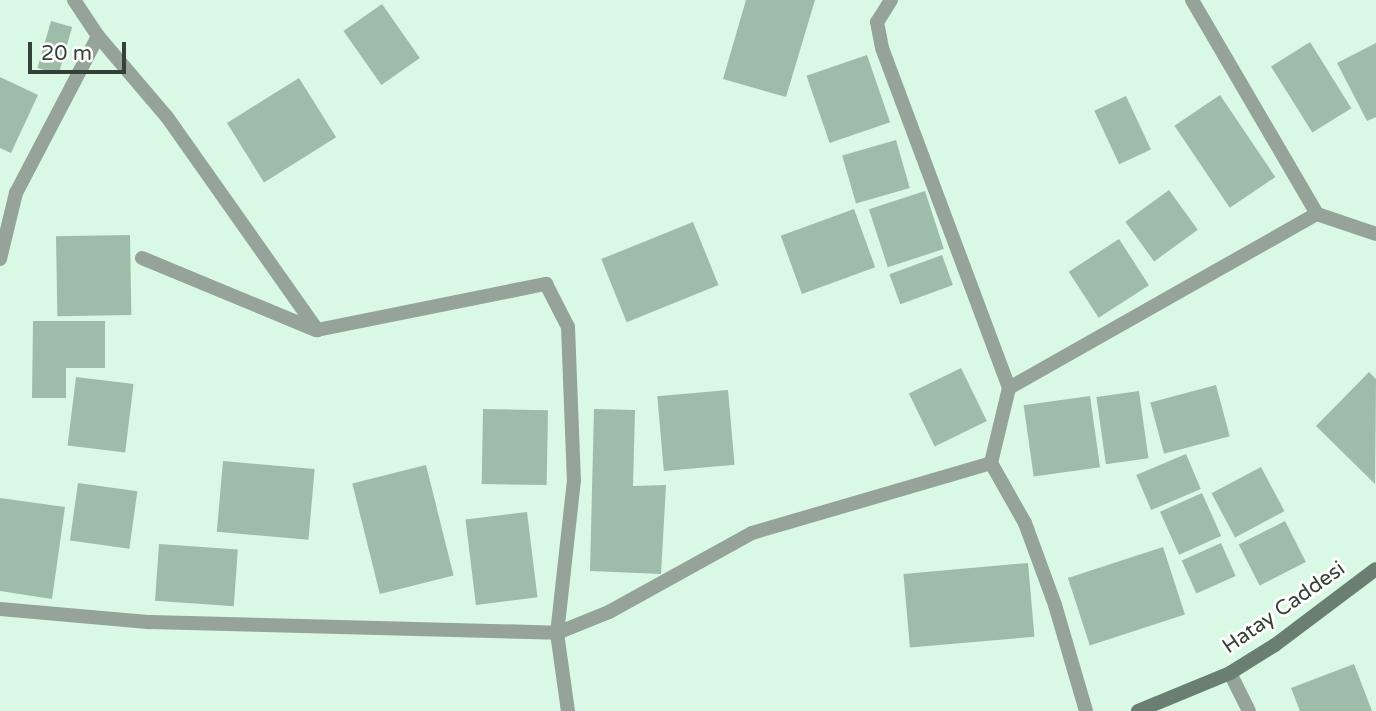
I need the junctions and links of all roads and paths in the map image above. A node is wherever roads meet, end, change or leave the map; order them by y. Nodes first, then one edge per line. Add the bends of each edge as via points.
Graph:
1 (74, 0) edge
2 (891, 0) edge
3 (1192, 0) edge
4 (98, 36) junction
5 (1318, 214) junction
6 (1376, 234) edge
7 (142, 258) dead end
8 (0, 259) edge
9 (317, 330) junction
10 (1009, 388) junction
11 (991, 463) junction
12 (1376, 569) edge
13 (0, 609) edge
14 (557, 634) junction
15 (1230, 673) junction
16 (568, 711) edge
17 (1086, 711) edge
18 (1138, 711) edge
19 (1250, 711) edge

1 - 4 street
2 - 10 street via 877,22 882,48
3 - 5 street
4 - 8 street via 16,193
4 - 9 street via 167,117
5 - 6 street
5 - 10 street
7 - 9 street
9 - 14 street via 546,284 568,327 574,480
10 - 11 street
11 - 14 street via 752,533 609,612
11 - 17 street via 1025,523
12 - 15 street, Hatay Caddesi
13 - 14 street via 150,622
14 - 16 street
15 - 18 street, Hatay Caddesi
15 - 19 street

